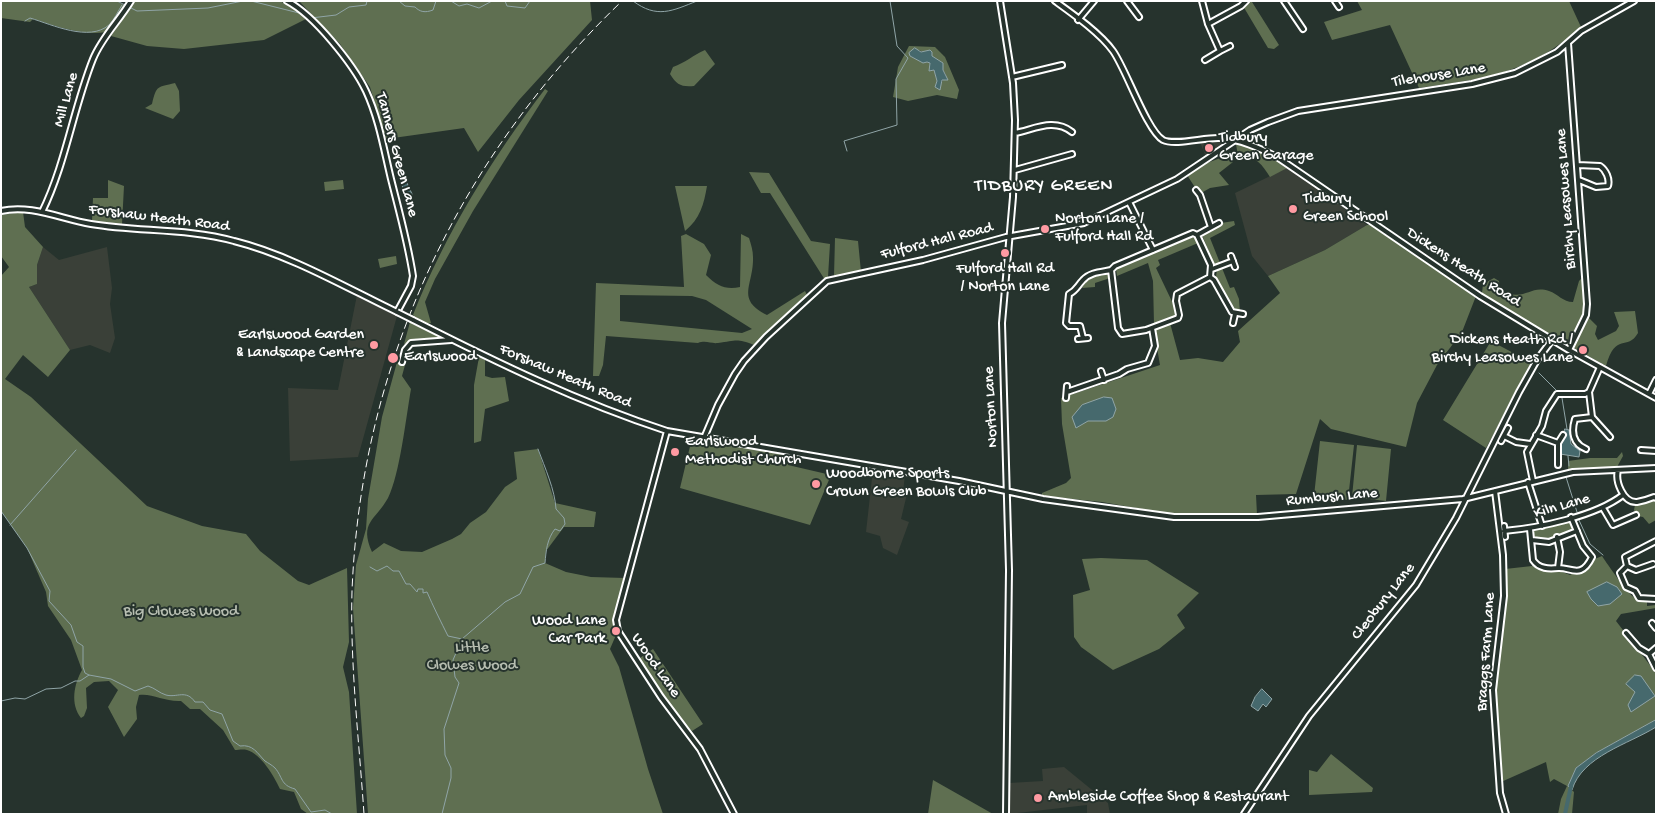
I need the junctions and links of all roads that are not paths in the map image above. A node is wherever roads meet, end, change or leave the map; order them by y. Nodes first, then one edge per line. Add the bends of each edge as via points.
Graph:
1 (131, 1) edge
2 (287, 1) edge
3 (1000, 1) edge
4 (1055, 1) edge
5 (1094, 1) edge
6 (1127, 1) edge
7 (1202, 1) edge
8 (1246, 1) edge
9 (1284, 1) edge
10 (1335, 1) edge
11 (1634, 1) edge
12 (1338, 8) dead end
13 (1139, 9) dead end
14 (1135, 13) junction
15 (1139, 18) dead end
16 (1078, 20) junction
17 (1208, 24) junction
18 (1304, 29) dead end
19 (1568, 43) junction
20 (1230, 46) dead end
21 (1220, 51) junction
22 (1205, 60) dead end
23 (1062, 65) dead end
24 (1012, 77) junction
25 (1066, 120) dead end
26 (1064, 126) junction
27 (1072, 132) dead end
28 (1015, 133) junction
29 (1234, 140) junction
30 (1072, 154) dead end
31 (1578, 165) junction
32 (1015, 170) junction
33 (1579, 180) junction
34 (1196, 190) dead end
35 (1206, 193) dead end
36 (1200, 195) junction
37 (1129, 202) junction
38 (1, 211) edge
39 (42, 212) junction
40 (1219, 223) dead end
41 (1211, 227) junction
42 (1197, 235) junction
43 (1008, 237) junction
44 (1152, 250) junction
45 (1231, 256) dead end
46 (1233, 261) junction
47 (1235, 266) dead end
48 (1212, 269) junction
49 (1111, 270) junction
50 (1210, 277) junction
51 (397, 312) junction
52 (1235, 314) junction
53 (1243, 314) dead end
54 (1233, 323) dead end
55 (1152, 328) junction
56 (1078, 339) dead end
57 (453, 340) junction
58 (1552, 340) junction
59 (1569, 350) junction
60 (402, 362) dead end
61 (1600, 367) junction
62 (1101, 371) dead end
63 (1104, 380) junction
64 (1656, 380) edge
65 (1067, 386) dead end
66 (1068, 392) junction
67 (1589, 392) junction
68 (1649, 394) junction
69 (1066, 398) dead end
70 (1656, 398) edge
71 (1592, 417) junction
72 (1508, 428) dead end
73 (667, 431) junction
74 (1536, 435) junction
75 (1563, 435) dead end
76 (1504, 436) junction
77 (1610, 437) dead end
78 (704, 438) junction
79 (1501, 440) dead end
80 (1558, 443) junction
81 (1530, 444) junction
82 (1586, 448) dead end
83 (1656, 450) edge
84 (1642, 451) dead end
85 (1556, 459) junction
86 (1562, 460) dead end
87 (1558, 465) dead end
88 (1656, 468) edge
89 (1618, 470) junction
90 (1530, 481) junction
91 (1008, 490) junction
92 (1495, 491) junction
93 (1623, 495) junction
94 (1654, 497) edge
95 (1464, 499) junction
96 (1603, 508) junction
97 (1636, 515) dead end
98 (1572, 517) junction
99 (1542, 526) junction
100 (1530, 529) junction
101 (1577, 531) junction
102 (1505, 537) dead end
103 (1557, 537) junction
104 (1532, 540) junction
105 (1656, 541) edge
106 (1653, 564) dead end
107 (1627, 566) junction
108 (1558, 568) junction
109 (1656, 599) edge
110 (1652, 622) dead end
111 (1656, 628) edge
112 (1626, 633) dead end
113 (1656, 648) edge
114 (1649, 654) junction
115 (1656, 668) edge
116 (734, 814) edge
117 (1006, 814) edge
118 (1244, 814) edge
119 (1506, 814) edge

1 - 39 street, Mill Lane via 106,34 94,57 60,173
2 - 51 street, Tanners Green Lane via 306,12 358,76 367,93 377,122 412,276 411,286
3 - 24 street, Norton Lane
4 - 16 street
5 - 16 street
6 - 14 street
7 - 17 street
8 - 17 street
9 - 18 street
10 - 12 street
11 - 19 street, Tilehouse Lane via 1581,31
13 - 14 street
14 - 15 street
16 - 29 street, Dickens Heath Road via 1112,50 1153,128 1164,140
17 - 21 street
19 - 29 street, Tilehouse Lane via 1530,67 1500,78 1298,111
19 - 31 street, Birchy Leasowes Lane
20 - 21 street
21 - 22 street
23 - 24 street
24 - 28 street, Norton Lane
25 - 26 street
26 - 27 street
26 - 28 street via 1051,124
28 - 32 street, Norton Lane
29 - 37 street, Fulford Hall Road via 1177,178
29 - 58 street, Dickens Heath Road via 1277,157 1420,256
30 - 32 street
31 - 33 street, Birchy Leasowes Lane
31 - 33 street via 1600,166 1606,172 1609,184 1599,187
32 - 43 street, Norton Lane
33 - 59 street, Birchy Leasowes Lane via 1587,304 1586,315
34 - 36 street
35 - 36 street
36 - 41 street
37 - 43 street, Fulford Hall Road via 1084,223
37 - 44 street
38 - 39 street, Forshaw Heath Road
39 - 51 street, Forshaw Heath Road via 91,224 194,233 234,241 305,269
40 - 41 street
41 - 42 street
42 - 44 street via 1190,234
42 - 48 street
43 - 78 street, Fulford Hall Road via 827,281 766,337 734,374
43 - 91 street, Norton Lane via 1002,348
44 - 49 street
45 - 46 street
46 - 47 street
46 - 48 street
48 - 50 street
49 - 55 street via 1119,331 1122,334
49 - 56 street via 1088,276 1079,288 1069,294 1066,323 1080,326 1086,338
50 - 52 street
50 - 55 street via 1177,294 1178,318
51 - 57 street, Forshaw Heath Road, bridge
52 - 53 street
52 - 54 street
55 - 63 street via 1155,346 1148,364
57 - 60 street via 411,343
57 - 73 street, Forshaw Heath Road via 543,384
58 - 59 street, Dickens Heath Road
58 - 95 street, Cleobury Lane via 1536,360
59 - 61 street, Dickens Heath Road
61 - 67 street
61 - 68 street, Dickens Heath Road
62 - 63 street
63 - 66 street
64 - 68 street
65 - 66 street
66 - 69 street
67 - 71 street
67 - 74 street via 1559,394 1548,408
68 - 70 street, Dickens Heath Road
71 - 77 street
71 - 82 street via 1575,419 1574,422 1576,443
72 - 76 street
73 - 78 street, Forshaw Heath Road
73 - 116 street, Wood Lane via 616,620 618,631 700,749
74 - 80 street
74 - 81 street
75 - 80 street
76 - 79 street
76 - 81 street
78 - 91 street, Forshaw Heath Road
80 - 85 street
81 - 90 street via 1526,456
83 - 84 street
85 - 86 street
85 - 87 street
88 - 89 street, Rumbush Lane
89 - 90 street, Rumbush Lane via 1573,472
89 - 93 street
90 - 92 street, Rumbush Lane
90 - 99 street
91 - 95 street, Rumbush Lane via 1043,499 1174,517 1258,517
91 - 117 street, Norton Lane
92 - 95 street, Rumbush Lane
92 - 119 street, Braggs Farm Lane via 1503,555 1504,596 1494,699 1500,793
93 - 94 street via 1638,502
93 - 96 street, Kiln Lane
95 - 118 street, Cleobury Lane via 1416,585 1309,716
96 - 97 street via 1607,523 1616,525
96 - 98 street, Kiln Lane
98 - 99 street, Kiln Lane
98 - 101 street
99 - 100 street, Kiln Lane
100 - 102 street, Kiln Lane via 1504,528
100 - 104 street
101 - 103 street
101 - 108 street via 1591,560 1574,572
103 - 104 street via 1549,542
103 - 108 street via 1560,552
104 - 108 street via 1535,564 1552,570
105 - 107 street via 1628,554 1625,559
106 - 107 street via 1636,570
107 - 109 street via 1620,573 1626,587 1635,591 1640,599
110 - 111 street
112 - 114 street via 1638,648
113 - 114 street
114 - 115 street

